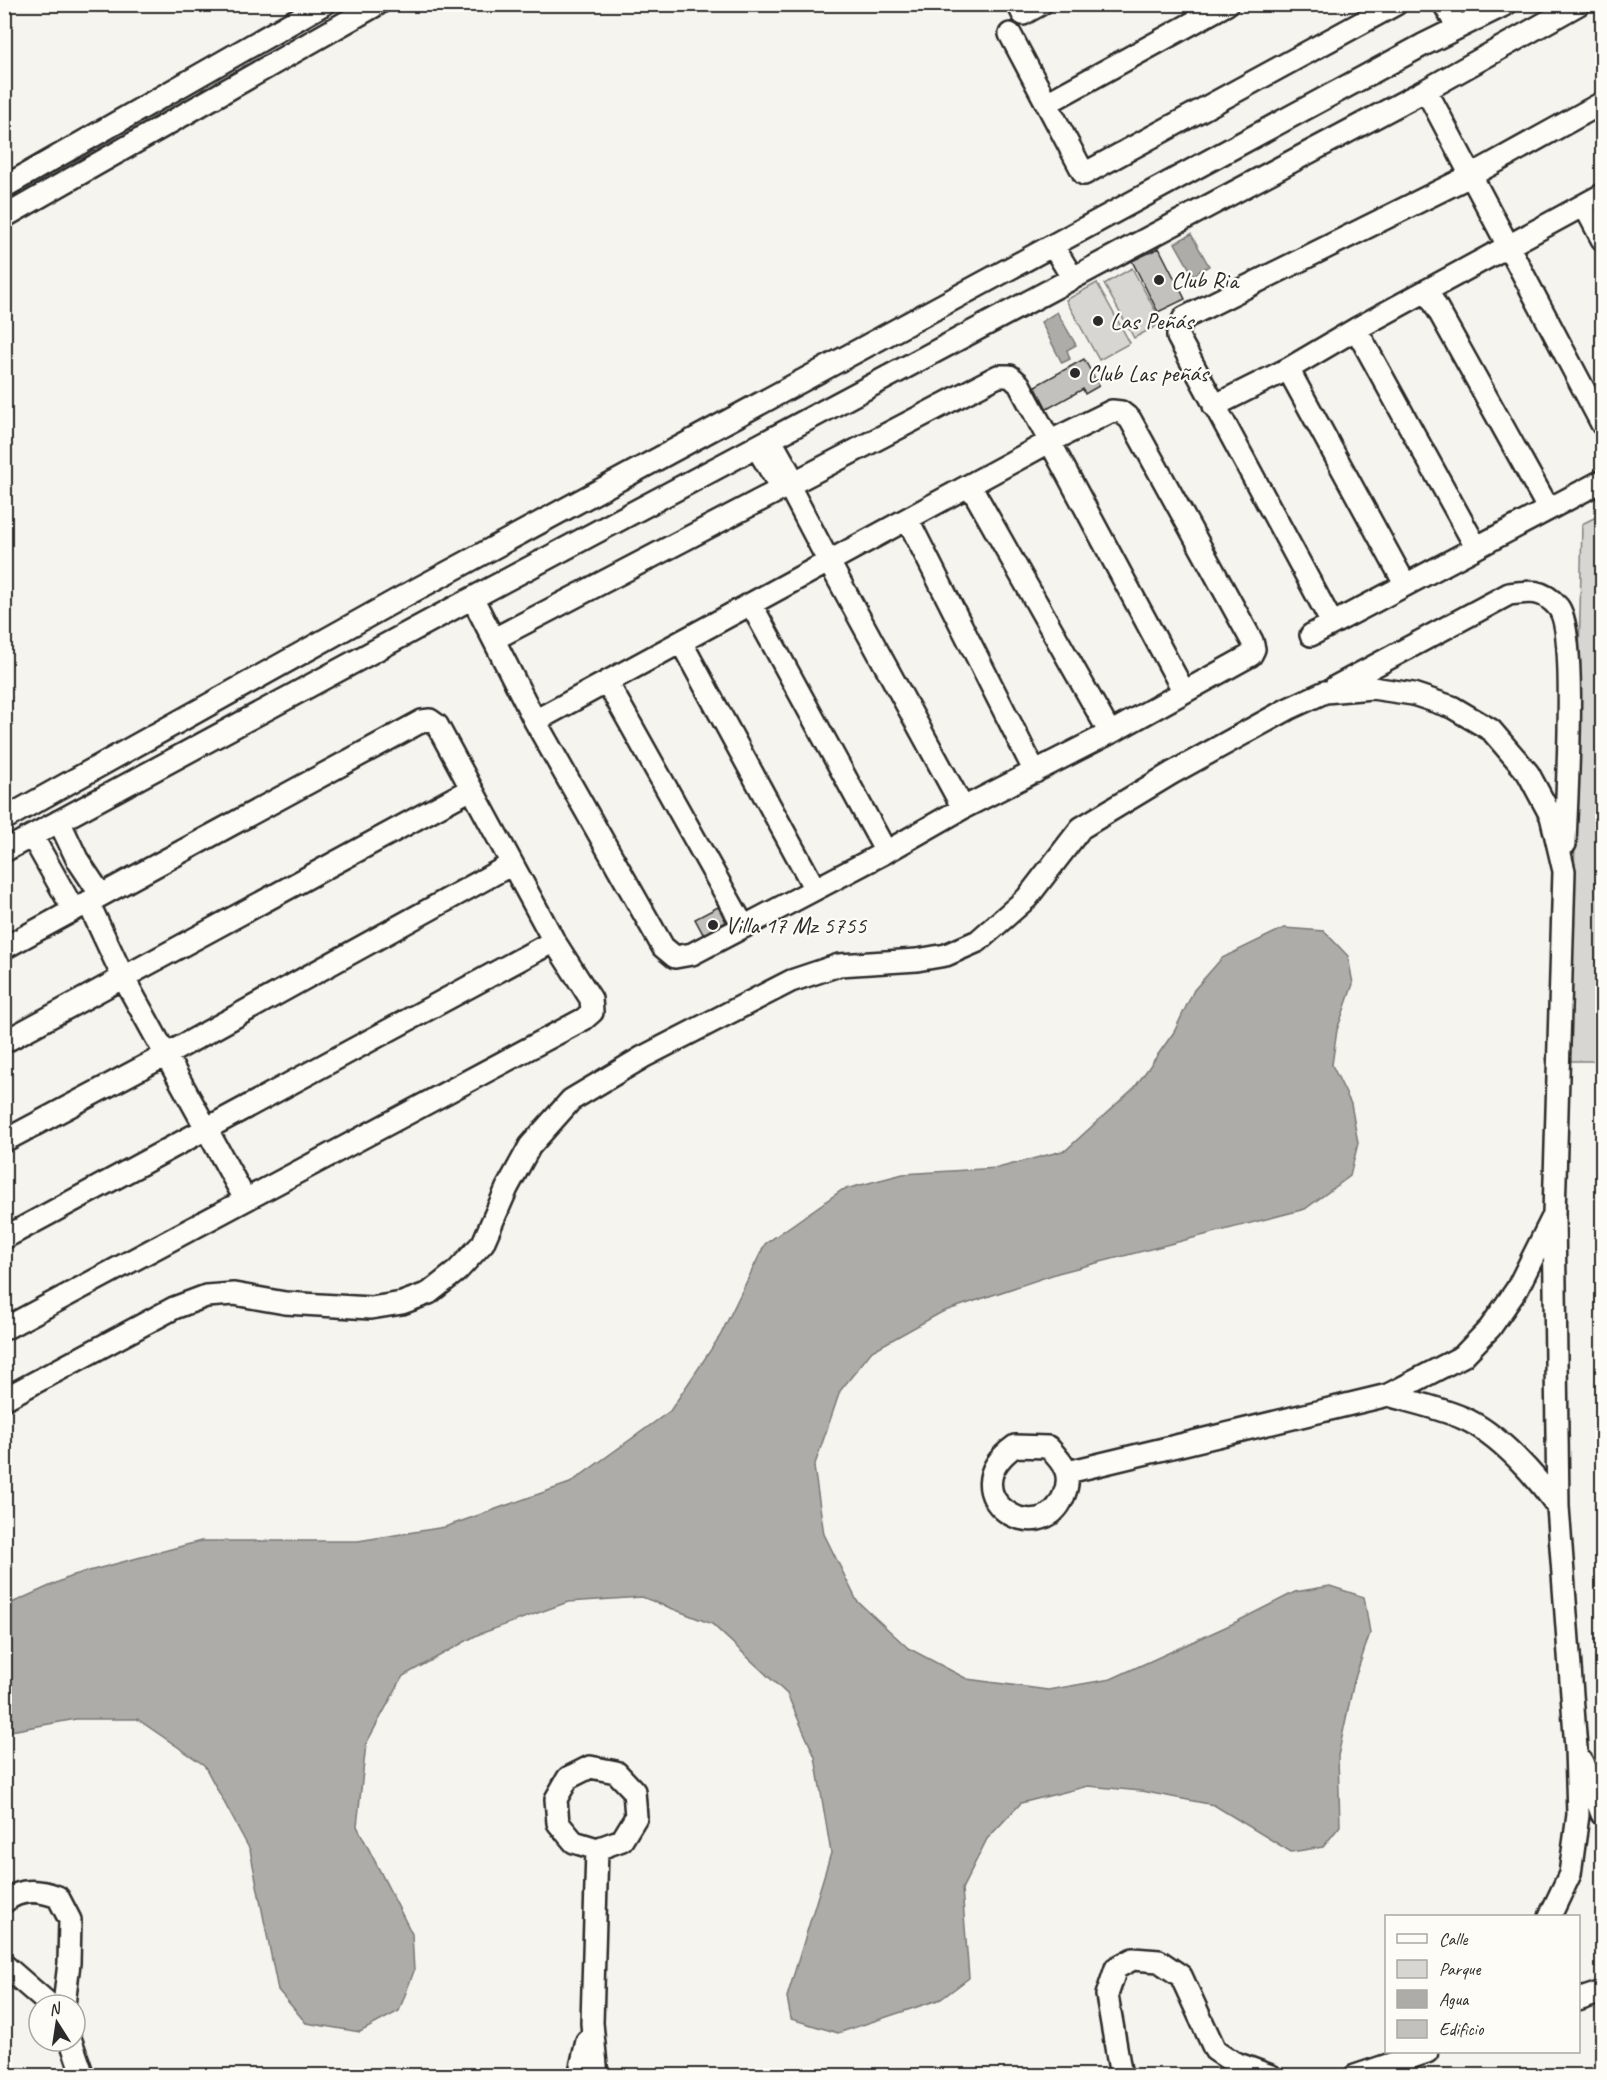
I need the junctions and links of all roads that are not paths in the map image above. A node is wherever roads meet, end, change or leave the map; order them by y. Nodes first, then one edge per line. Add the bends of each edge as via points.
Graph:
1 (324, 4) edge
2 (378, 4) edge
3 (1018, 4) edge
4 (1041, 4) edge
5 (1227, 4) edge
6 (1396, 4) edge
7 (1444, 4) edge
8 (1506, 4) edge
9 (1580, 4) edge
10 (1458, 28) junction
11 (1010, 34) dead end
12 (1426, 90) junction
13 (1047, 103) junction
14 (1602, 103) edge
15 (1472, 175) junction
16 (4, 187) edge
17 (1593, 200) edge
18 (4, 217) edge
19 (1602, 239) edge
20 (1053, 246) junction
21 (1508, 247) junction
22 (1072, 277) junction
23 (1427, 290) junction
24 (1356, 328) junction
25 (1288, 369) junction
26 (1214, 406) junction
27 (1602, 424) edge
28 (1049, 442) junction
29 (764, 444) junction
30 (1602, 481) edge
31 (970, 485) junction
32 (789, 486) junction
33 (1548, 508) junction
34 (908, 520) junction
35 (1476, 547) junction
36 (829, 562) junction
37 (436, 578) junction
38 (1405, 584) junction
39 (473, 599) junction
40 (751, 604) junction
41 (452, 609) junction
42 (1332, 623) junction
43 (1311, 634) dead end
44 (494, 639) junction
45 (681, 642) junction
46 (607, 682) junction
47 (1324, 692) junction
48 (1184, 693) junction
49 (535, 720) junction
50 (1110, 733) junction
51 (1035, 771) junction
52 (471, 789) junction
53 (963, 808) junction
54 (4, 819) edge
55 (58, 822) junction
56 (32, 836) junction
57 (4, 851) edge
58 (886, 852) junction
59 (512, 864) junction
60 (1564, 871) junction
61 (815, 889) junction
62 (87, 902) junction
63 (744, 927) junction
64 (554, 941) junction
65 (4, 948) edge
66 (123, 977) junction
67 (4, 1042) edge
68 (164, 1056) junction
69 (207, 1129) junction
70 (4, 1141) edge
71 (244, 1199) junction
72 (1554, 1214) junction
73 (4, 1238) edge
74 (4, 1329) edge
75 (1388, 1395) junction
76 (4, 1399) edge
77 (1068, 1472) dead end
78 (1558, 1507) junction
79 (1576, 1748) junction
80 (1602, 1814) edge
81 (597, 1849) dead end
82 (4, 1902) edge
83 (1551, 1915) edge
84 (4, 1965) edge
85 (1602, 1992) edge
86 (37, 1993) edge
87 (65, 1993) edge
88 (1580, 1999) edge
89 (592, 2023) junction
90 (75, 2053) edge
91 (1424, 2053) edge
92 (83, 2076) edge
93 (579, 2076) edge
94 (597, 2076) edge
95 (1121, 2076) edge
96 (1271, 2076) edge
97 (1355, 2076) edge

1 - 16 street
2 - 18 street
3 - 4 street via 1023,14
5 - 13 street
6 - 13 street via 1084,174
7 - 10 street
8 - 10 street
9 - 12 street
10 - 20 street
11 - 13 street
12 - 15 street
12 - 22 street
14 - 15 street
15 - 21 street
15 - 26 street via 1184,318 1178,337
17 - 19 street
17 - 21 street
20 - 22 street
20 - 37 street
21 - 23 street
21 - 27 street
22 - 29 street
23 - 24 street
23 - 33 street
24 - 25 street
24 - 35 street
25 - 26 street
25 - 38 street
26 - 42 street
28 - 31 street
28 - 32 street via 1018,384 1010,376 998,376
28 - 48 street
28 - 48 street via 1112,411 1130,418 1252,641 1251,655
29 - 32 street
29 - 39 street
30 - 33 street
31 - 34 street
31 - 50 street
32 - 36 street
32 - 44 street
33 - 35 street
34 - 36 street
34 - 51 street
35 - 38 street
36 - 40 street
36 - 53 street
37 - 41 street
37 - 54 street
38 - 42 street
39 - 41 street
39 - 44 street
40 - 45 street
40 - 58 street
41 - 55 street
42 - 43 street
44 - 49 street
45 - 46 street
45 - 61 street
46 - 49 street
46 - 63 street
47 - 60 street via 1372,688 1413,694 1452,707 1491,730 1528,773 1551,816
47 - 60 street via 1509,594 1532,591 1546,595 1560,608 1565,623 1570,684
47 - 76 street via 1172,773 1081,828 1027,898 978,941 946,955 839,964 791,981 643,1057 571,1100 530,1146 483,1243 429,1293 371,1308 285,1303 234,1294 206,1296 174,1308
48 - 50 street
49 - 63 street via 663,947 675,957 692,954
50 - 51 street
51 - 53 street
52 - 59 street
52 - 62 street via 437,724 422,721
52 - 66 street
53 - 58 street
55 - 56 street
55 - 62 street via 77,859
56 - 57 street
56 - 62 street
58 - 61 street
59 - 64 street
59 - 68 street
60 - 72 street
61 - 63 street
62 - 65 street
62 - 66 street
64 - 69 street
64 - 71 street via 591,999 592,1012 585,1019
66 - 67 street
66 - 68 street
68 - 69 street
68 - 70 street
69 - 71 street
69 - 73 street
71 - 74 street
72 - 75 street via 1517,1289 1490,1328 1463,1356
72 - 78 street
75 - 77 street
75 - 78 street via 1464,1418 1487,1432 1537,1478
78 - 79 street
79 - 80 street
79 - 83 street via 1578,1815 1570,1874
81 - 89 street
82 - 87 street via 33,1890 57,1897 70,1920
84 - 86 street
85 - 88 street
89 - 93 street
89 - 94 street
90 - 92 street
91 - 97 street
95 - 96 street via 1107,1995 1116,1968 1133,1959 1159,1961 1181,1976 1215,2050 1233,2062

